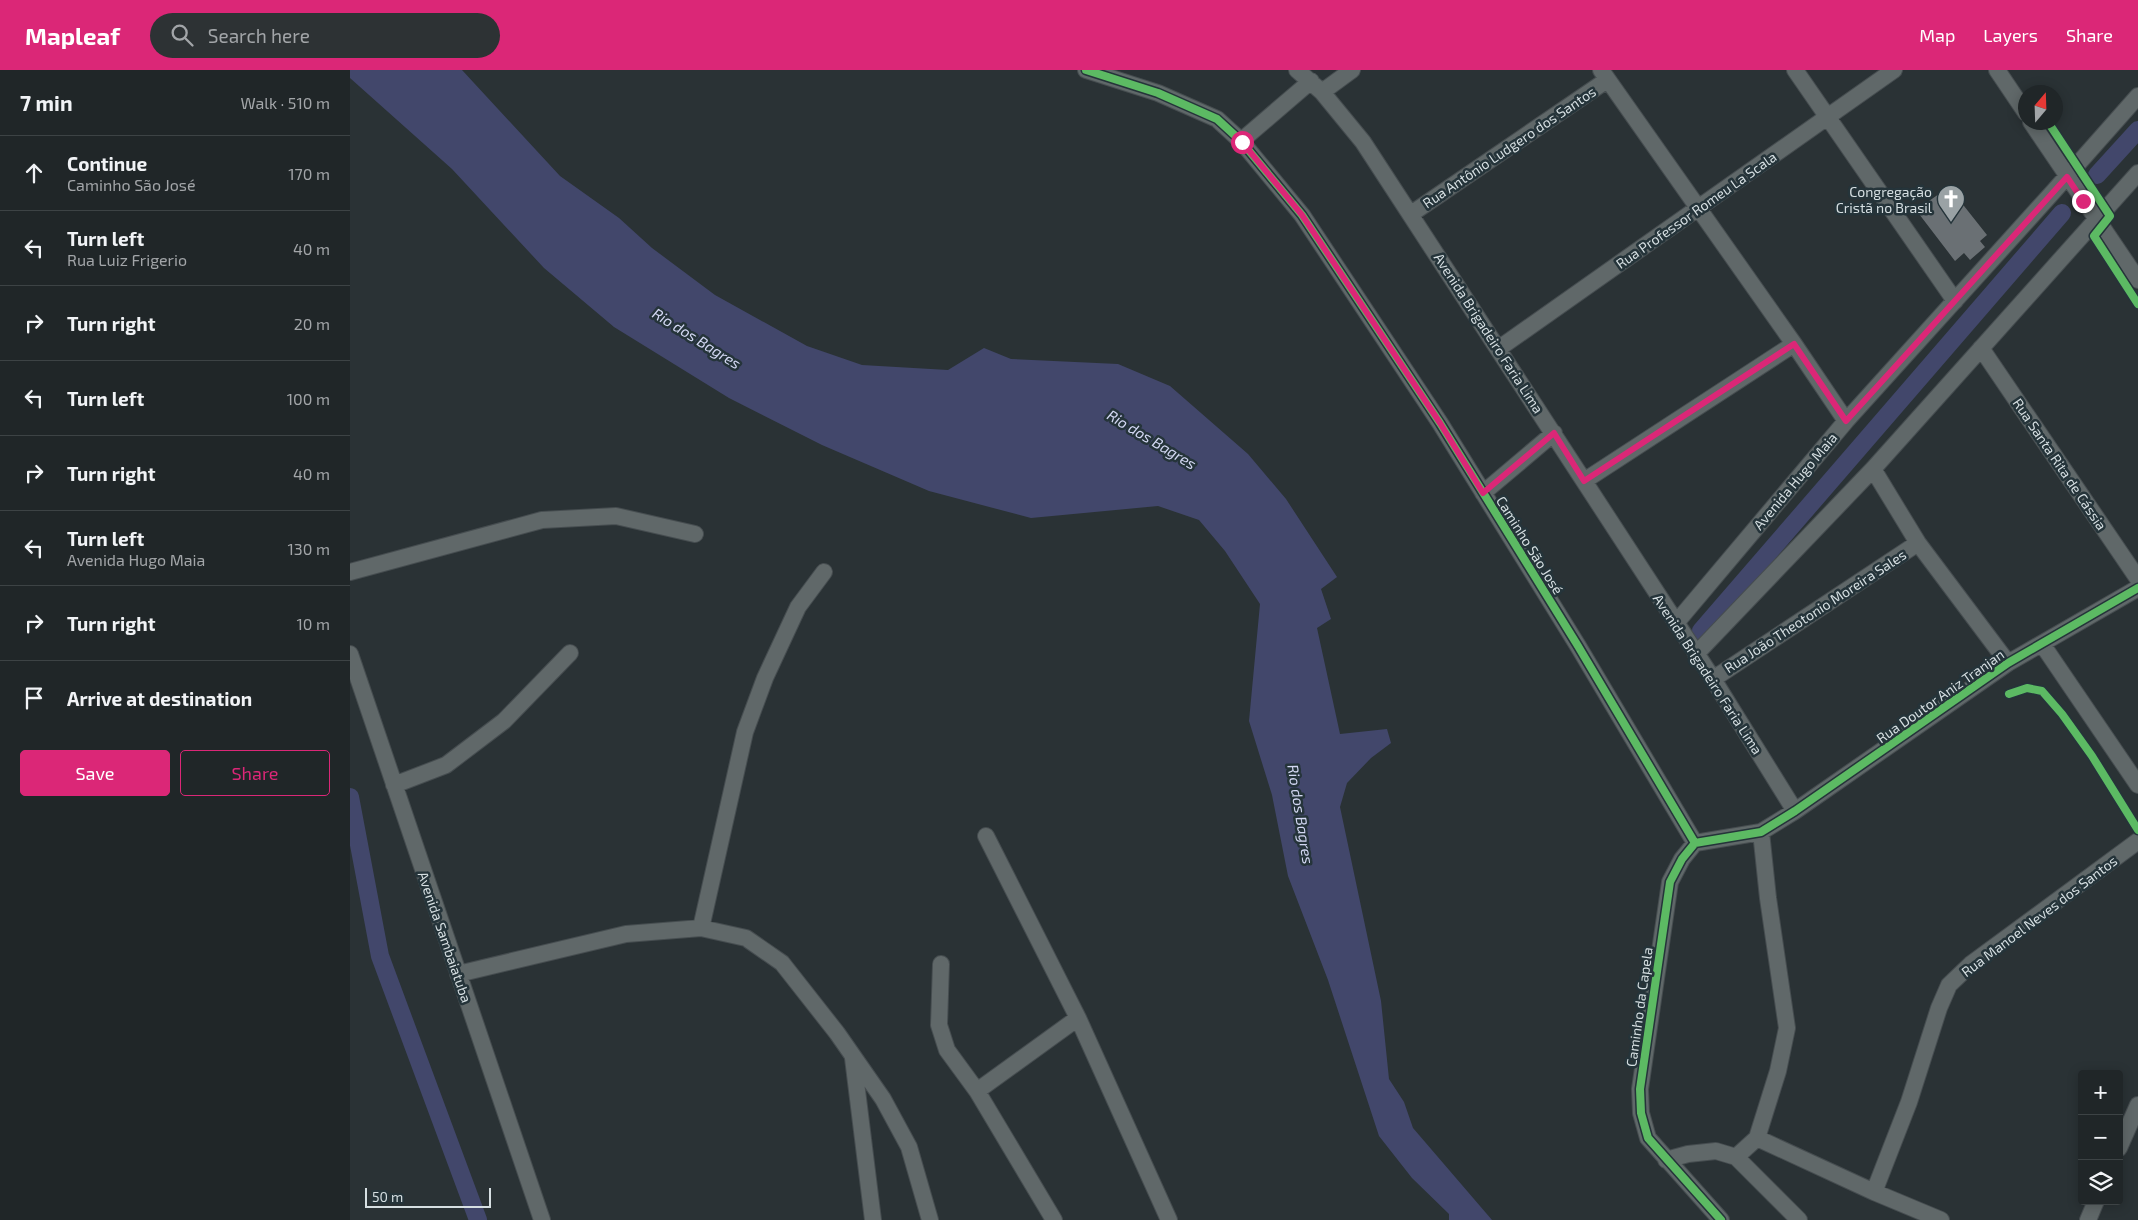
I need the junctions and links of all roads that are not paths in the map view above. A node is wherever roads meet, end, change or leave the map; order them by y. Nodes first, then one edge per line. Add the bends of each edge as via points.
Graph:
1 (1086, 70) edge
2 (1296, 70) edge
3 (1352, 70) edge
4 (1795, 70) edge
5 (1894, 70) edge
6 (1997, 70) edge
7 (1604, 75) edge
8 (1316, 87) junction
9 (2138, 96) edge
10 (2018, 101) edge
11 (1827, 117) junction
12 (2037, 130) edge
13 (1242, 142) junction
14 (2138, 173) edge
15 (2070, 182) junction
16 (1699, 208) junction
17 (1411, 214) junction
18 (2096, 220) junction
19 (2138, 280) edge
20 (1955, 301) junction
21 (1794, 344) junction
22 (1981, 348) junction
23 (1498, 349) junction
24 (1846, 421) junction
25 (1554, 433) junction
26 (1873, 469) junction
27 (1584, 481) junction
28 (1483, 493) junction
29 (695, 534) dead end
30 (1918, 544) junction
31 (350, 572) edge
32 (824, 572) dead end
33 (2138, 579) edge
34 (2138, 588) edge
35 (1676, 623) junction
36 (2042, 644) junction
37 (570, 653) dead end
38 (350, 654) edge
39 (1696, 654) junction
40 (2008, 663) junction
41 (1713, 679) junction
42 (394, 785) junction
43 (2138, 786) edge
44 (1795, 811) junction
45 (1761, 832) junction
46 (986, 836) dead end
47 (2138, 841) edge
48 (1695, 843) junction
49 (701, 928) junction
50 (941, 964) dead end
51 (458, 974) junction
52 (1078, 1018) junction
53 (853, 1056) junction
54 (977, 1090) junction
55 (2138, 1105) edge
56 (1757, 1138) junction
57 (2123, 1139) edge
58 (1736, 1157) junction
59 (1666, 1160) junction
60 (1874, 1192) junction
61 (2094, 1205) edge
62 (542, 1220) edge
63 (873, 1220) edge
64 (930, 1220) edge
65 (1054, 1220) edge
66 (1169, 1220) edge
67 (1721, 1220) edge
68 (1799, 1220) edge
69 (1942, 1220) edge
70 (2088, 1220) edge

1 - 13 street, Caminho São José via 1158,93 1217,119
2 - 8 street, Avenida Brigadeiro Faria Lima
3 - 8 street
4 - 11 street
5 - 11 street, Rua Professor Romeu La Scala
6 - 10 street
7 - 16 street
7 - 17 street, Rua Antônio Ludgero dos Santos
8 - 13 street
8 - 17 street, Avenida Brigadeiro Faria Lima via 1363,142
9 - 15 street, Avenida Hugo Maia
11 - 16 street, Rua Professor Romeu La Scala
11 - 20 street
12 - 15 street
13 - 28 street, Caminho São José via 1302,215
14 - 18 street
15 - 18 street
15 - 20 street, Avenida Hugo Maia
16 - 21 street
16 - 23 street, Rua Professor Romeu La Scala
17 - 23 street, Avenida Brigadeiro Faria Lima
18 - 19 street
18 - 22 street
20 - 24 street, Avenida Hugo Maia
21 - 24 street
21 - 27 street
22 - 26 street
22 - 33 street, Rua Santa Rita de Cássia
23 - 25 street, Avenida Brigadeiro Faria Lima
24 - 35 street, Avenida Hugo Maia
25 - 27 street, Avenida Brigadeiro Faria Lima
25 - 28 street
26 - 30 street
26 - 39 street
27 - 35 street, Avenida Brigadeiro Faria Lima
28 - 48 street, Caminho São José
29 - 31 street via 616,516 542,520
30 - 40 street
30 - 41 street, Rua João Theotonio Moreira Sales
32 - 49 street via 798,607 765,678 745,732
34 - 36 street, Rua Doutor Aniz Tranjan
35 - 39 street, Avenida Brigadeiro Faria Lima
36 - 40 street, Rua Doutor Aniz Tranjan
36 - 43 street
37 - 42 street via 504,721 446,765
38 - 42 street, Avenida Sambaiatuba
39 - 41 street, Avenida Brigadeiro Faria Lima
40 - 44 street, Rua Doutor Aniz Tranjan
41 - 44 street, Avenida Brigadeiro Faria Lima
42 - 51 street, Avenida Sambaiatuba
44 - 45 street, Rua Doutor Aniz Tranjan
45 - 48 street
45 - 56 street via 1787,1028 1778,1071
46 - 52 street
47 - 60 street, Rua Manoel Neves dos Santos via 1971,964 1949,985
48 - 59 street, Caminho da Capela via 1670,882 1640,1089 1641,1113 1648,1138
49 - 51 street via 626,934
49 - 53 street via 746,938 782,963
50 - 54 street via 939,1025 947,1050
51 - 62 street, Avenida Sambaiatuba
52 - 54 street
52 - 66 street
53 - 63 street
53 - 64 street via 883,1099 909,1146
54 - 65 street
55 - 57 street
56 - 58 street
56 - 60 street
58 - 59 street via 1716,1152
58 - 68 street
59 - 67 street, Caminho da Capela
60 - 69 street
61 - 70 street

